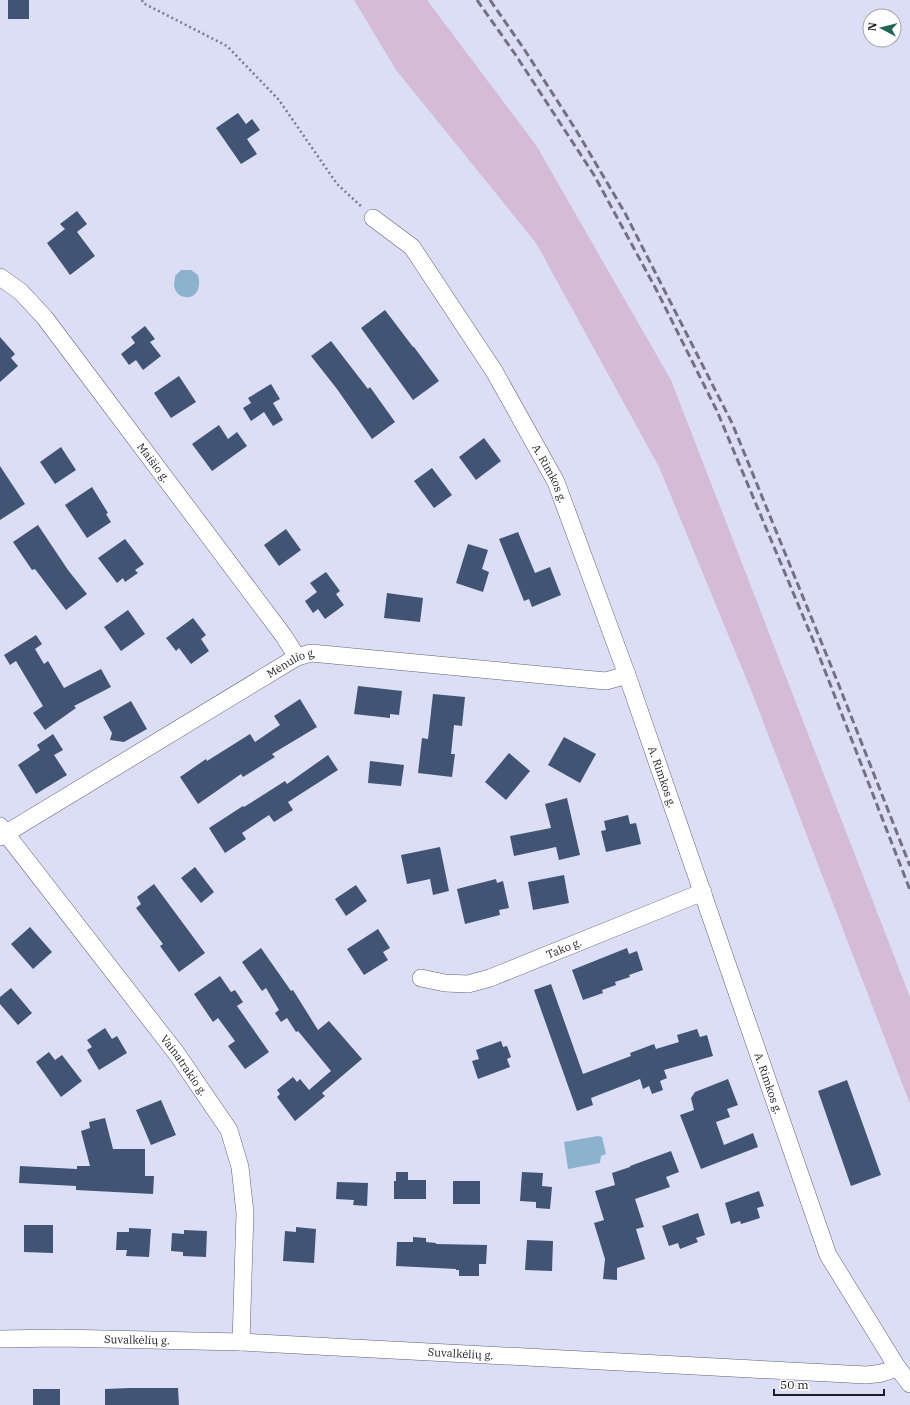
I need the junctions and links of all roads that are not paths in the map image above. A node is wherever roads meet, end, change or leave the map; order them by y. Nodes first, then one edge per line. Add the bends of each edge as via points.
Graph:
1 (373, 218) road end
2 (0, 278) edge
3 (297, 657) junction
4 (627, 675) junction
5 (2, 832) edge
6 (703, 892) junction
7 (421, 978) dead end
8 (0, 1339) edge
9 (240, 1342) junction
10 (897, 1367) junction
11 (910, 1384) edge

1 - 4 street, A. Rimkos g. via 412,246 494,371 556,482
2 - 3 street, Maišio g. via 21,292 45,318 284,635
3 - 4 street, Mėnulio g. via 312,653 606,681
3 - 5 street, Mėnulio g.
4 - 6 street, A. Rimkos g.
5 - 9 street, Vainatrakio g. via 177,1054 229,1130 240,1166 245,1213
6 - 7 street, Tako g. via 490,978 468,984
6 - 10 street, A. Rimkos g. via 828,1255
8 - 9 street, Suvalkėlių g.
9 - 10 street, Suvalkėlių g. via 866,1375 888,1372
10 - 11 street

